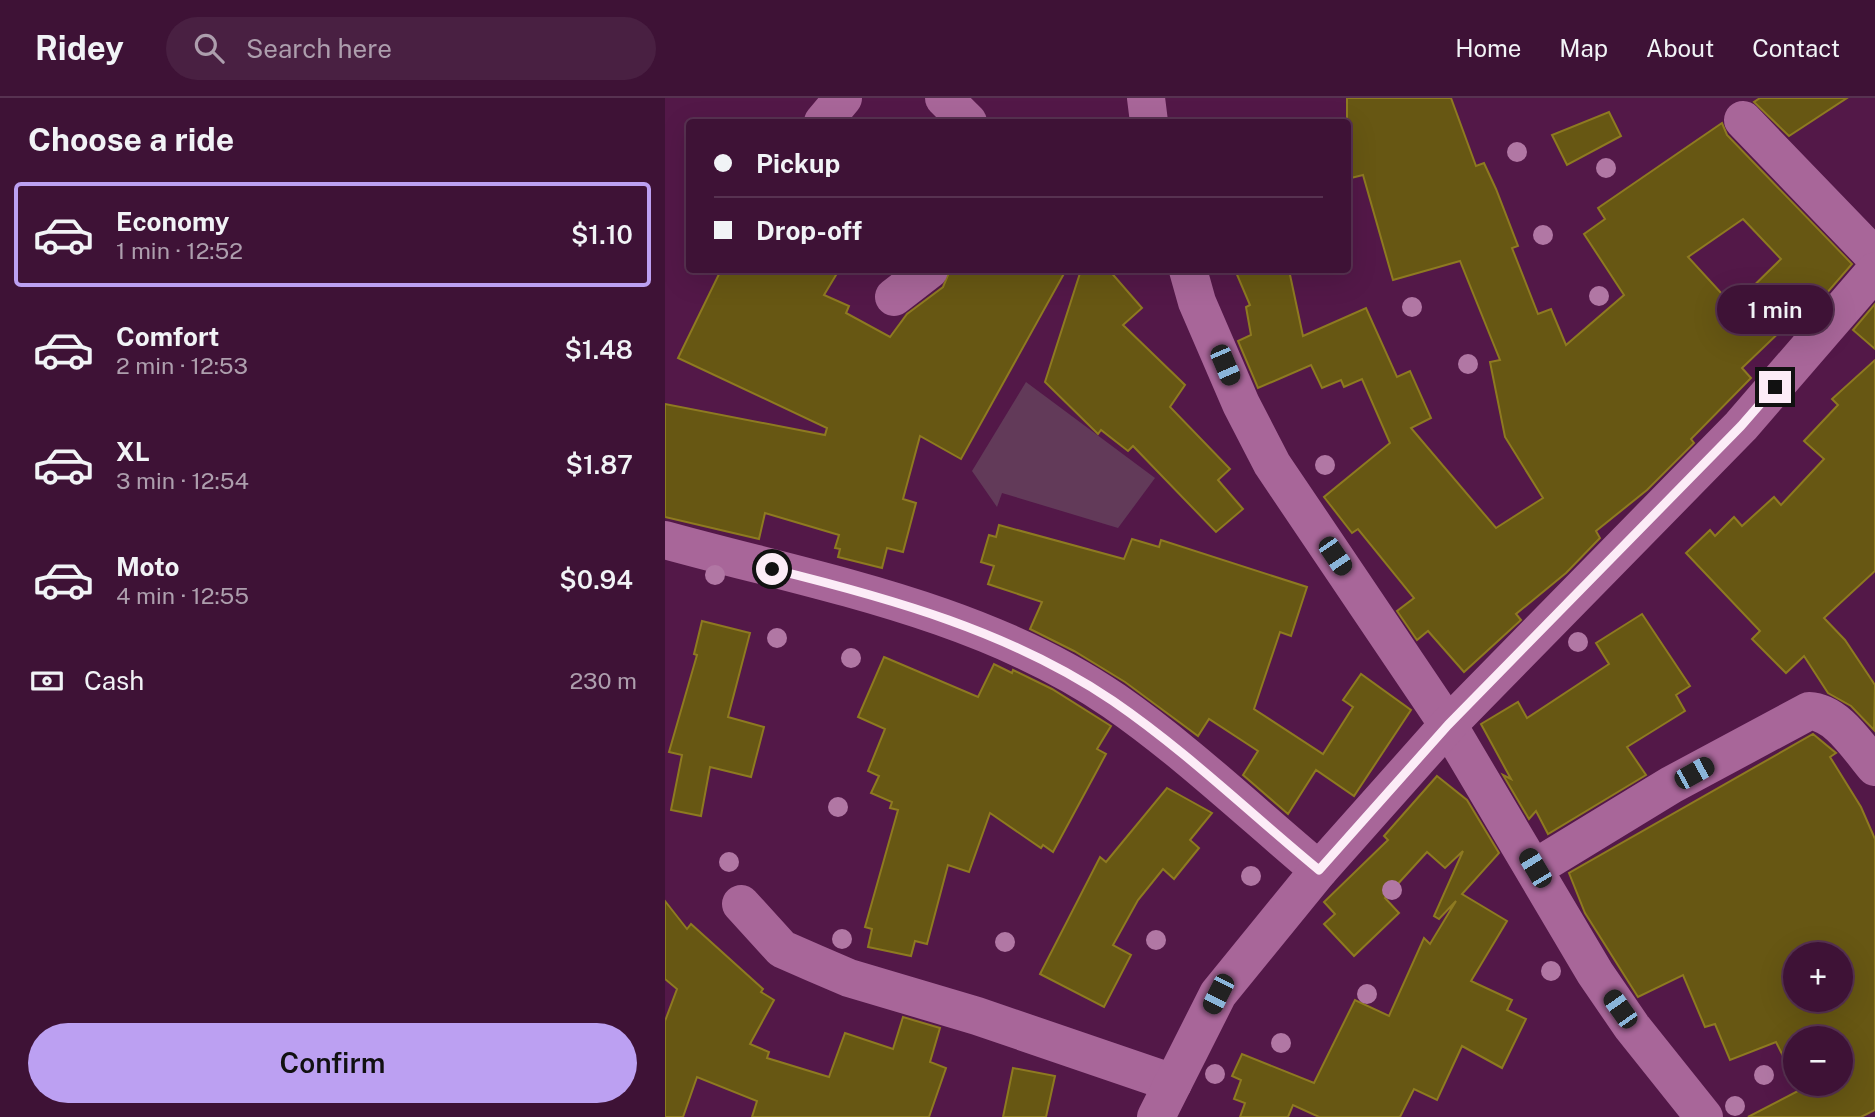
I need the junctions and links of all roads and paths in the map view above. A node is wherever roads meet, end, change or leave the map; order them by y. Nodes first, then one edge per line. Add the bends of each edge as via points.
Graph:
1 (843, 98) edge
2 (944, 98) edge
3 (1146, 98) edge
4 (826, 119) edge
5 (965, 119) edge
6 (1149, 119) edge
7 (1743, 120) dead end
8 (1875, 257) edge
9 (1875, 271) edge
10 (925, 273) edge
11 (1189, 273) edge
12 (894, 297) dead end
13 (665, 540) edge
14 (1448, 725) junction
15 (1875, 767) edge
16 (1535, 868) junction
17 (1319, 870) junction
18 (741, 904) dead end
19 (1173, 1083) junction
20 (1156, 1117) edge
21 (1704, 1117) edge

1 - 4 street
2 - 5 street
3 - 6 street
7 - 8 street
9 - 14 street via 1741,426
10 - 12 street
11 - 14 street via 1241,404 1272,464
13 - 17 street via 862,592 974,628 1018,648 1112,701
14 - 16 street
14 - 17 street
15 - 16 street via 1834,720 1809,711 1671,785
16 - 21 street via 1595,973
17 - 19 street via 1218,994
18 - 19 street via 782,949 849,978
19 - 20 street

